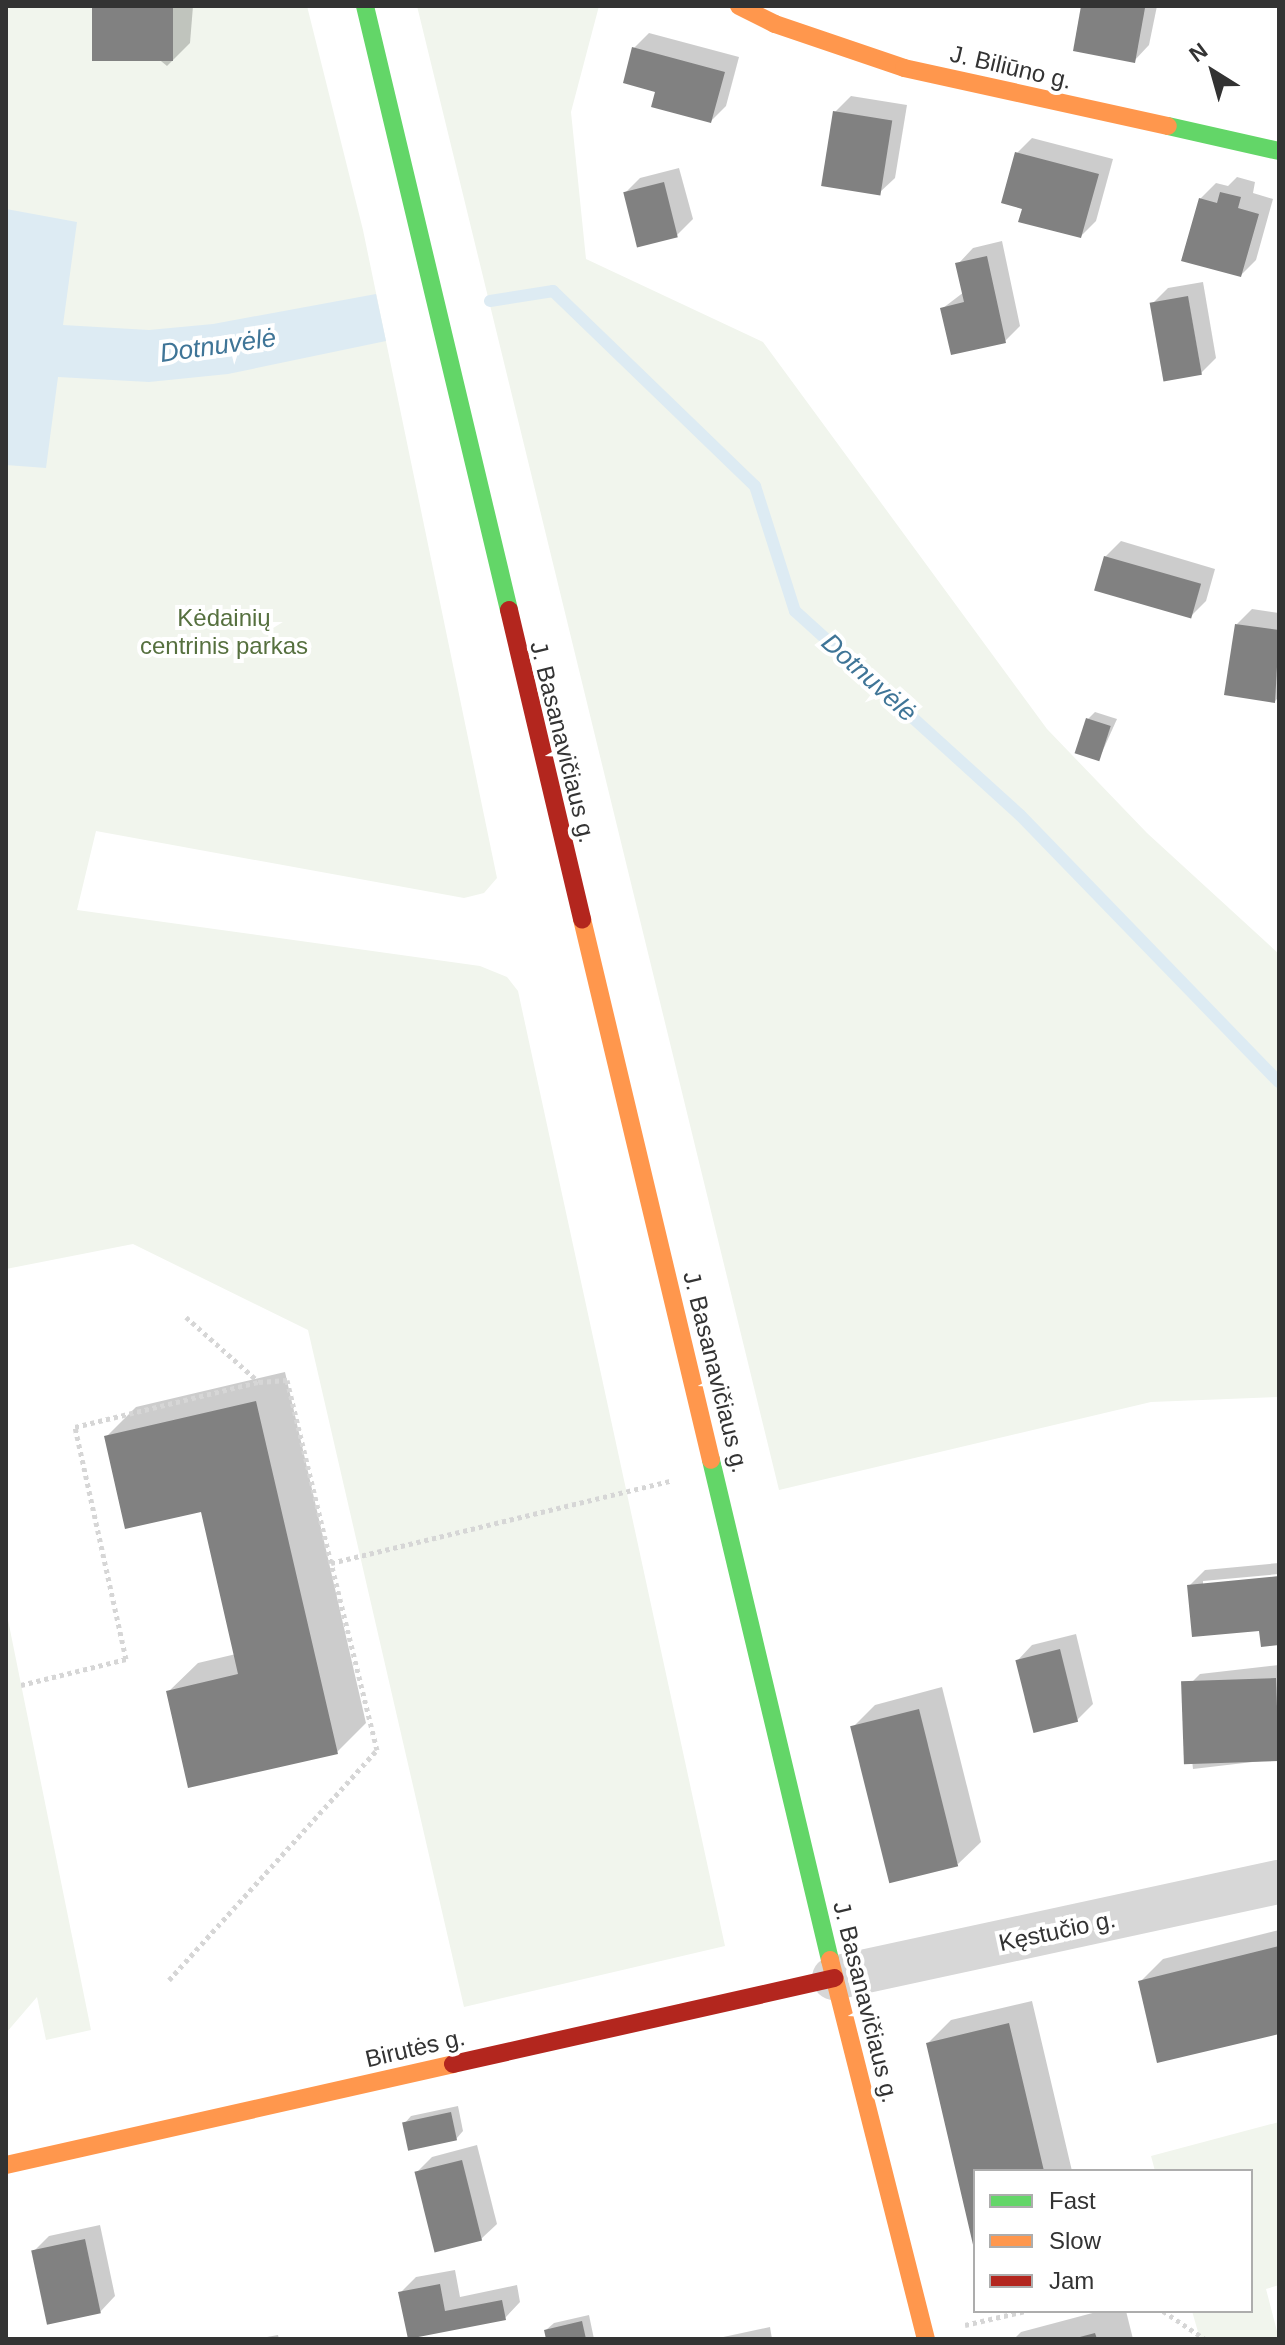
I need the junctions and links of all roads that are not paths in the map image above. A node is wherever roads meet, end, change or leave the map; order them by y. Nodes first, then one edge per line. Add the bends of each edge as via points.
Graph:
1 (365, 6) edge
2 (739, 6) edge
3 (1279, 151) edge
4 (1279, 1882) edge
5 (834, 1978) junction
6 (6, 2165) edge
7 (925, 2337) edge

1 - 5 main road, J. Basanavičiaus g.
2 - 3 main road, J. Biliūno g. via 775,24 904,68
4 - 5 street, Kęstučio g.
5 - 6 main road, Birutės g.
5 - 7 main road, J. Basanavičiaus g.

